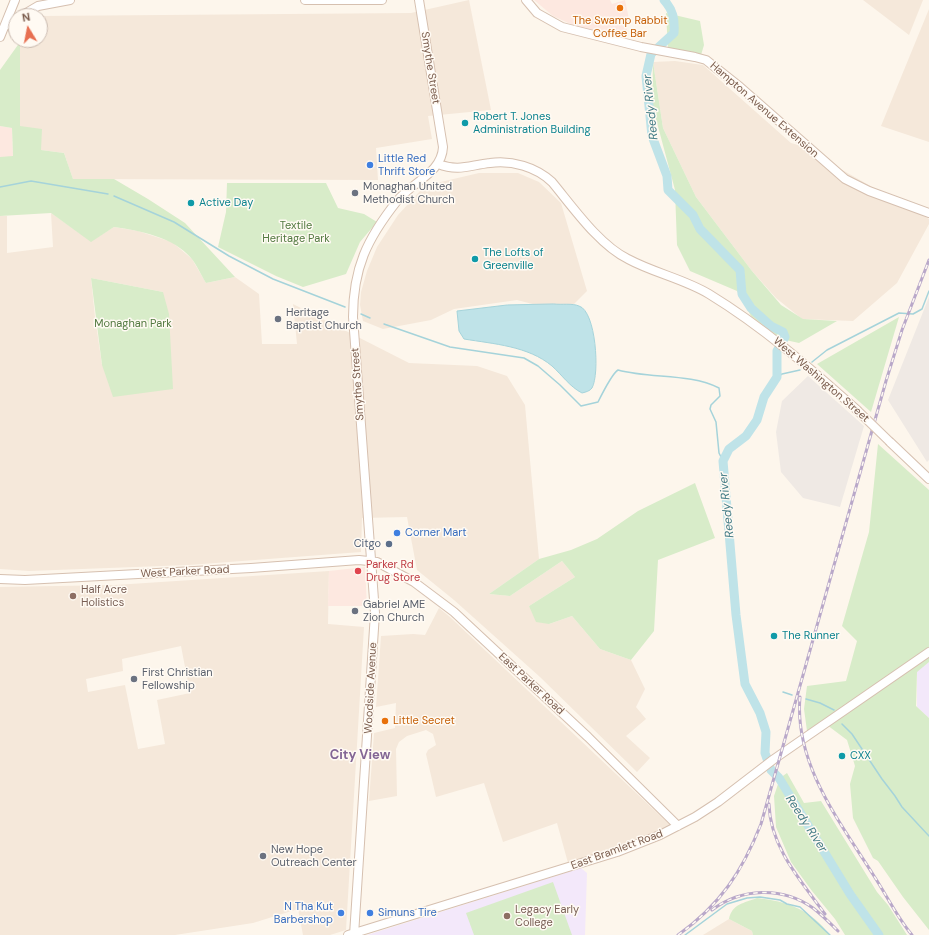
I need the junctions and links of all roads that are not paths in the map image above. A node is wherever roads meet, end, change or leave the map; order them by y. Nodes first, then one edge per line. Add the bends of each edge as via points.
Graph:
1 (15, 0) edge
2 (70, 0) edge
3 (305, 0) edge
4 (382, 0) edge
5 (419, 0) edge
6 (526, 0) edge
7 (35, 8) edge
8 (8, 24) edge
9 (5, 26) junction
10 (0, 37) edge
11 (438, 164) junction
12 (929, 213) edge
13 (927, 475) edge
14 (371, 560) junction
15 (0, 579) edge
16 (929, 652) edge
17 (678, 826) junction
18 (352, 934) edge

1 - 9 street
2 - 7 street
3 - 4 street
5 - 11 street, Smythe Street via 442,146 442,158
6 - 12 street, Hampton Avenue Extension via 537,13 562,26 657,51 706,60 845,179 868,191
8 - 9 street
9 - 10 street
11 - 13 street, West Washington Street, bridge via 459,169 491,163 509,164 531,168 541,173 613,250 631,261 708,293 764,332 857,410
11 - 14 street, Smythe Street via 397,202 369,245 355,279 353,317
14 - 15 street, West Parker Road via 59,579
14 - 17 street, East Parker Road via 414,582 454,612 588,736
14 - 18 street, Woodside Avenue via 375,613
16 - 17 street, East Bramlett Road via 774,759 718,802
17 - 18 street, East Bramlett Road via 617,852

